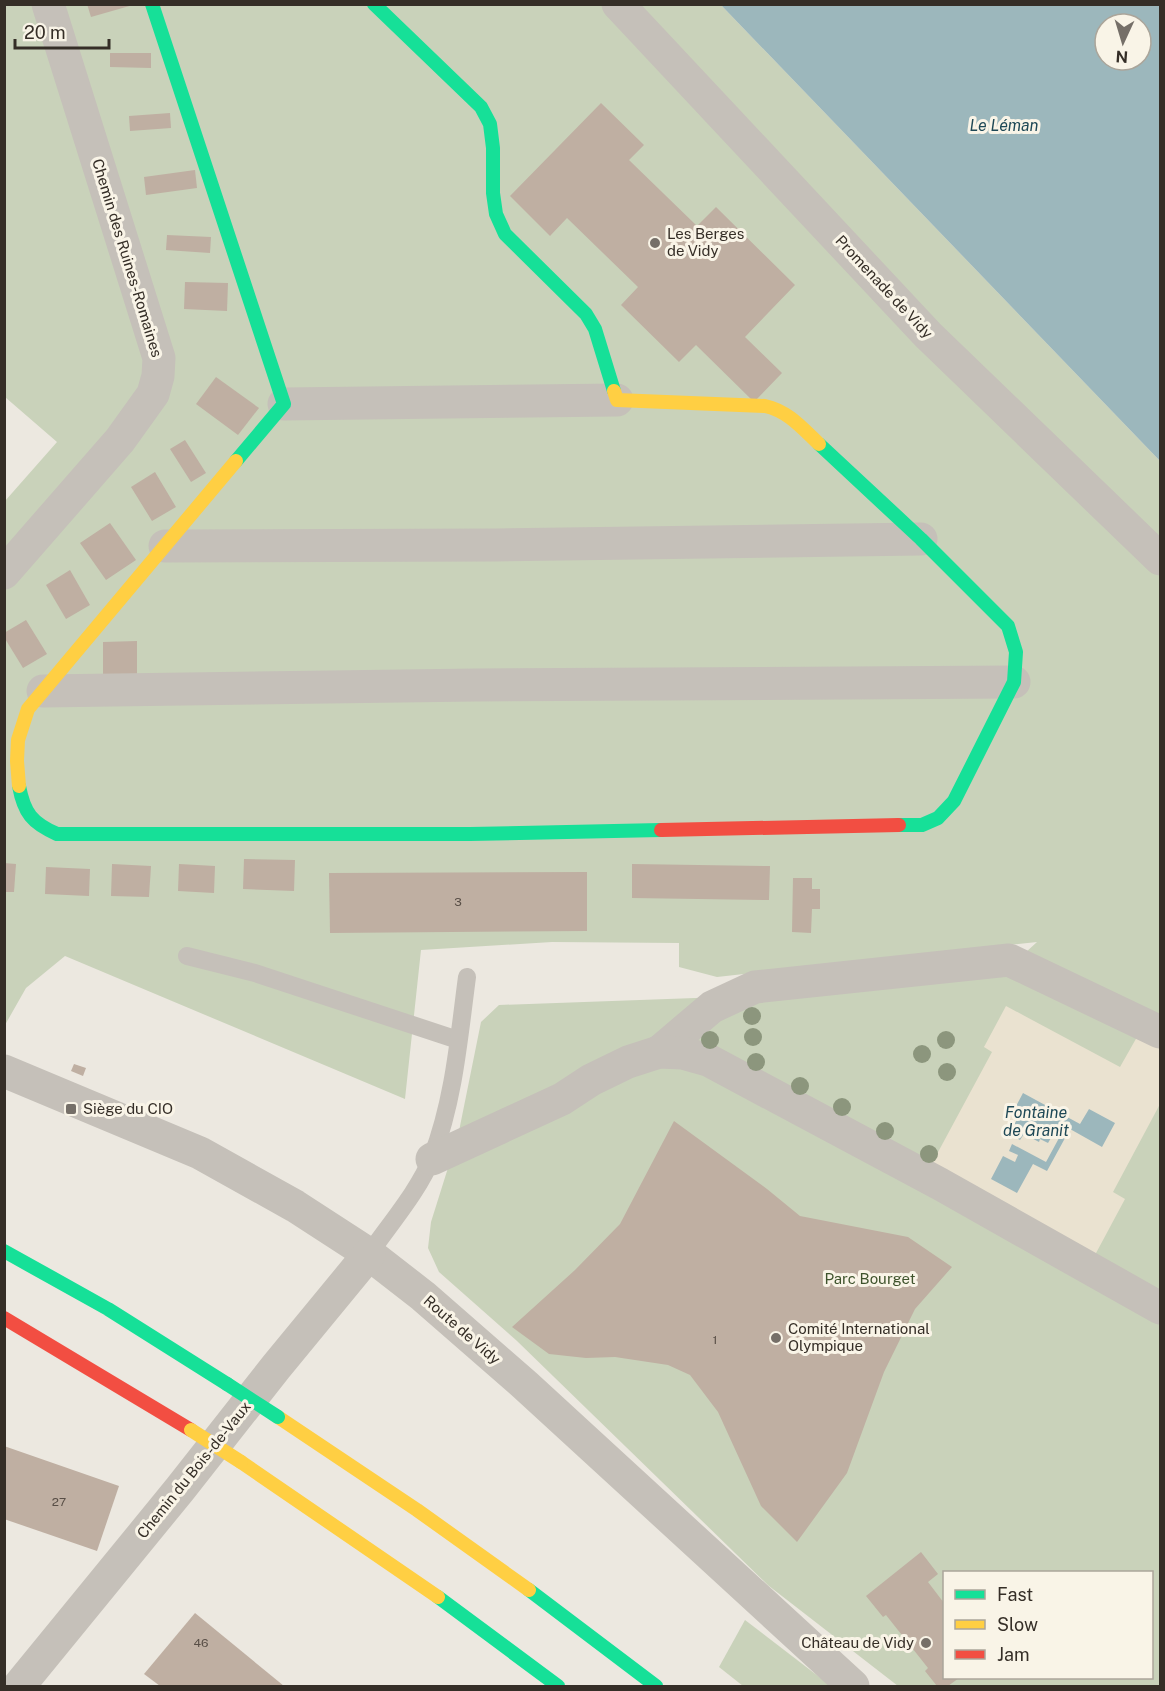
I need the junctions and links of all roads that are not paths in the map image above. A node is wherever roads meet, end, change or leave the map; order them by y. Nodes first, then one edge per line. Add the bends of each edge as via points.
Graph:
1 (48, 4) edge
2 (152, 4) edge
3 (374, 4) edge
4 (618, 4) edge
5 (618, 400) junction
6 (284, 404) junction
7 (921, 539) junction
8 (165, 546) junction
9 (1161, 560) edge
10 (4, 573) edge
11 (1014, 682) junction
12 (43, 691) junction
13 (187, 956) dead end
14 (467, 976) dead end
15 (1161, 1032) edge
16 (458, 1040) junction
17 (659, 1052) junction
18 (4, 1071) edge
19 (432, 1159) junction
20 (4, 1251) edge
21 (369, 1254) junction
22 (1161, 1308) edge
23 (4, 1318) edge
24 (19, 1686) edge
25 (558, 1686) edge
26 (656, 1686) edge
27 (853, 1686) edge

1 - 10 street, Chemin des Ruines-Romaines via 159,358 158,376 153,394 120,440
2 - 6 main road
3 - 5 main road via 481,107 490,124 493,193 496,214 505,234 586,314 595,329
4 - 9 street, Promenade de Vidy via 928,335
5 - 6 street
5 - 7 main road via 775,408 791,418
6 - 8 main road
7 - 8 street
7 - 11 main road via 1008,626 1016,652
8 - 12 main road
11 - 12 street
11 - 12 main road via 954,801 938,818 922,825 470,834 57,834 40,826 27,813 20,792 20,734 28,710
13 - 16 lane via 255,973
14 - 16 lane
15 - 17 street via 1009,960 755,987 712,1007
16 - 19 lane
17 - 19 street via 619,1066 562,1099
17 - 22 street via 708,1060 942,1179
18 - 21 street, Route de Vidy via 200,1153 295,1206
19 - 21 lane
20 - 26 main road, bridge via 108,1309 278,1417 514,1579
21 - 24 street, Chemin du Bois-de-Vaux
21 - 27 street, Route de Vidy via 525,1385
23 - 25 main road, bridge via 241,1462 426,1588

